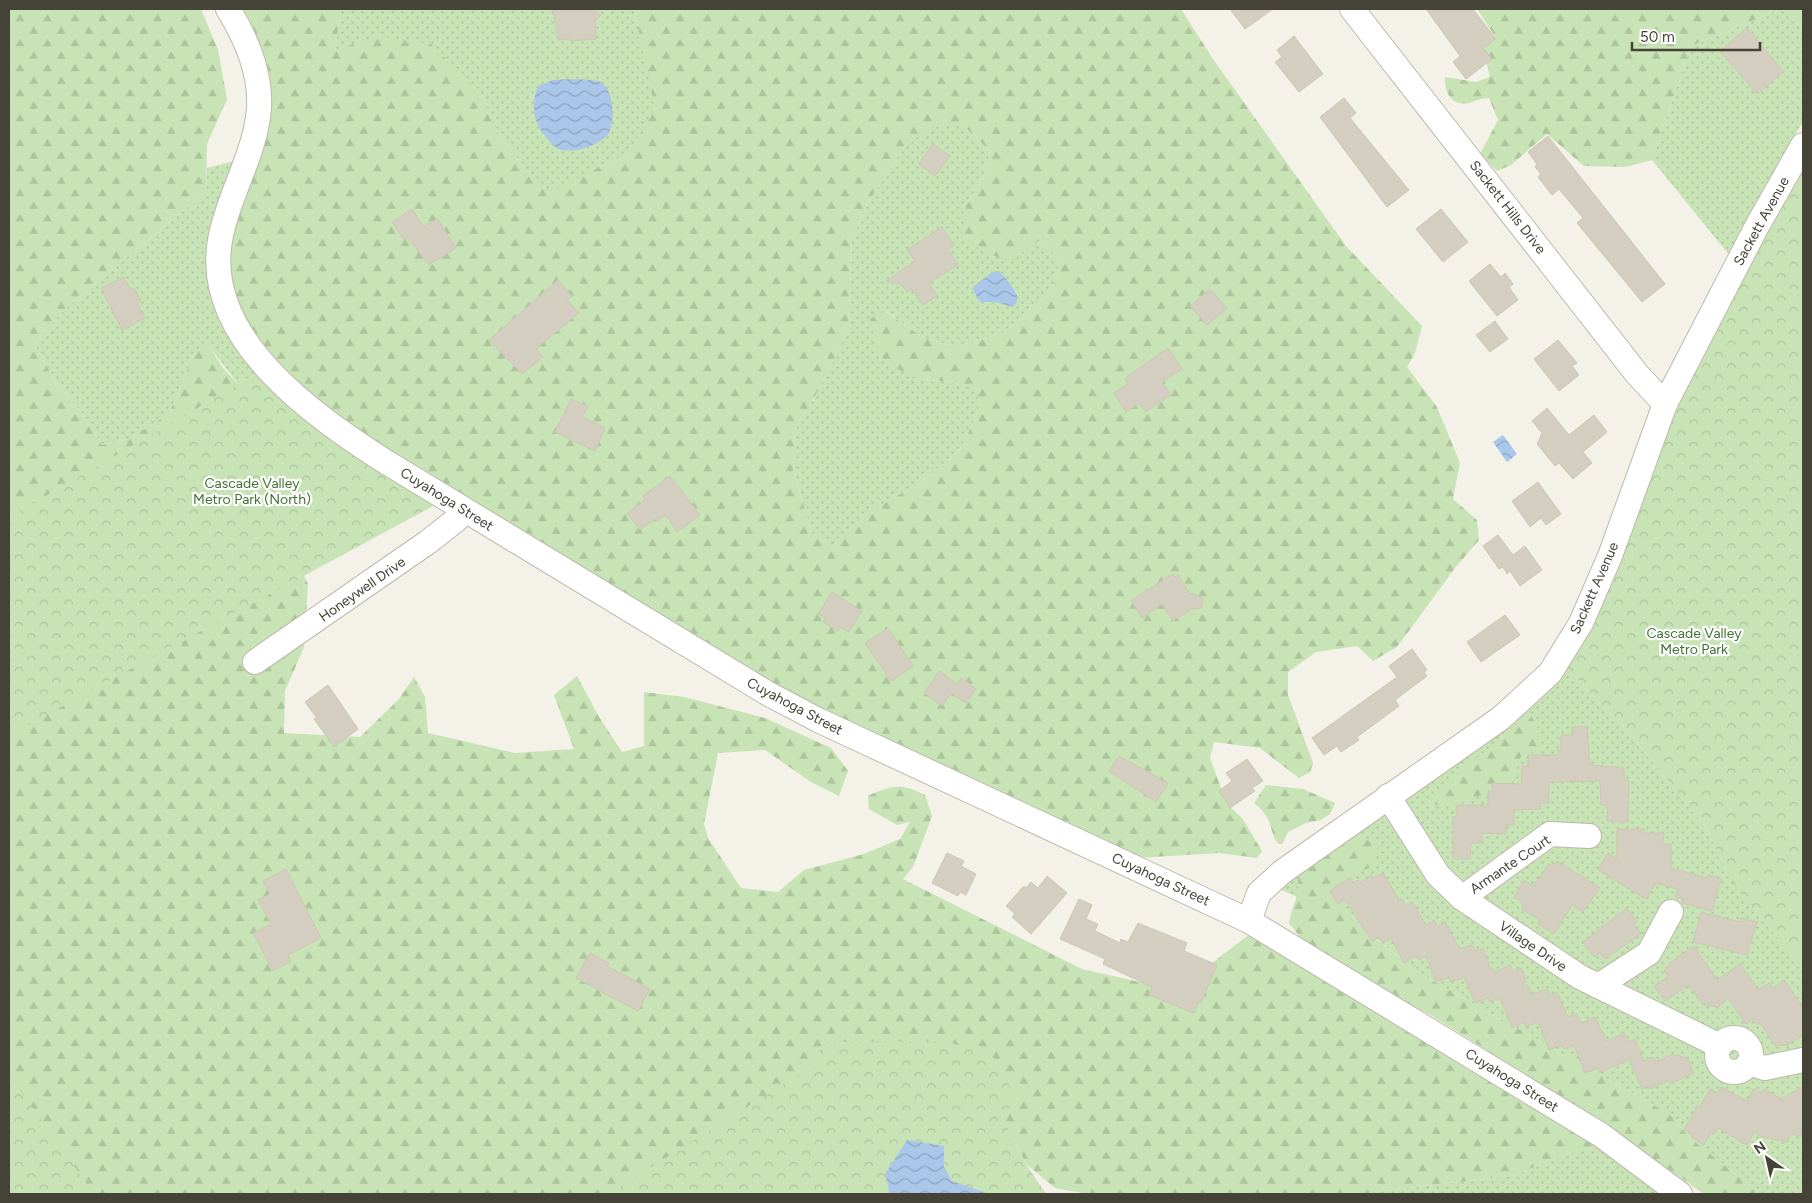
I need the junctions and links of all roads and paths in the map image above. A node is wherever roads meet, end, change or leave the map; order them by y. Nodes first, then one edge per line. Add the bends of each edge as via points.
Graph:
1 (228, 9) edge
2 (1352, 9) edge
3 (1803, 145) edge
4 (1665, 404) junction
5 (465, 511) junction
6 (254, 662) dead end
7 (1388, 796) junction
8 (1589, 836) dead end
9 (1462, 898) junction
10 (1671, 912) dead end
11 (1249, 921) junction
12 (1598, 986) junction
13 (1803, 1060) edge
14 (1680, 1194) edge

1 - 5 street, Cuyahoga Street via 254,65 259,108 255,132 220,236 220,279 234,319 267,368 304,404 338,430
2 - 4 street, Sackett Hills Drive via 1637,374
3 - 4 street, Sackett Avenue
4 - 7 street, Sackett Avenue via 1600,581 1559,662 1532,692 1501,718
5 - 6 street, Honeywell Drive via 428,542
5 - 11 street, Cuyahoga Street via 673,638 818,720
7 - 9 street, Village Drive via 1438,875
7 - 11 street, Sackett Avenue via 1268,884 1259,893
8 - 9 street, Armante Court via 1550,834
9 - 12 street, Village Drive
10 - 12 street via 1649,953
11 - 14 street, Cuyahoga Street via 1601,1135
12 - 13 street, Village Drive via 1720,1046 1729,1039 1740,1039 1749,1046 1749,1063 1766,1068

